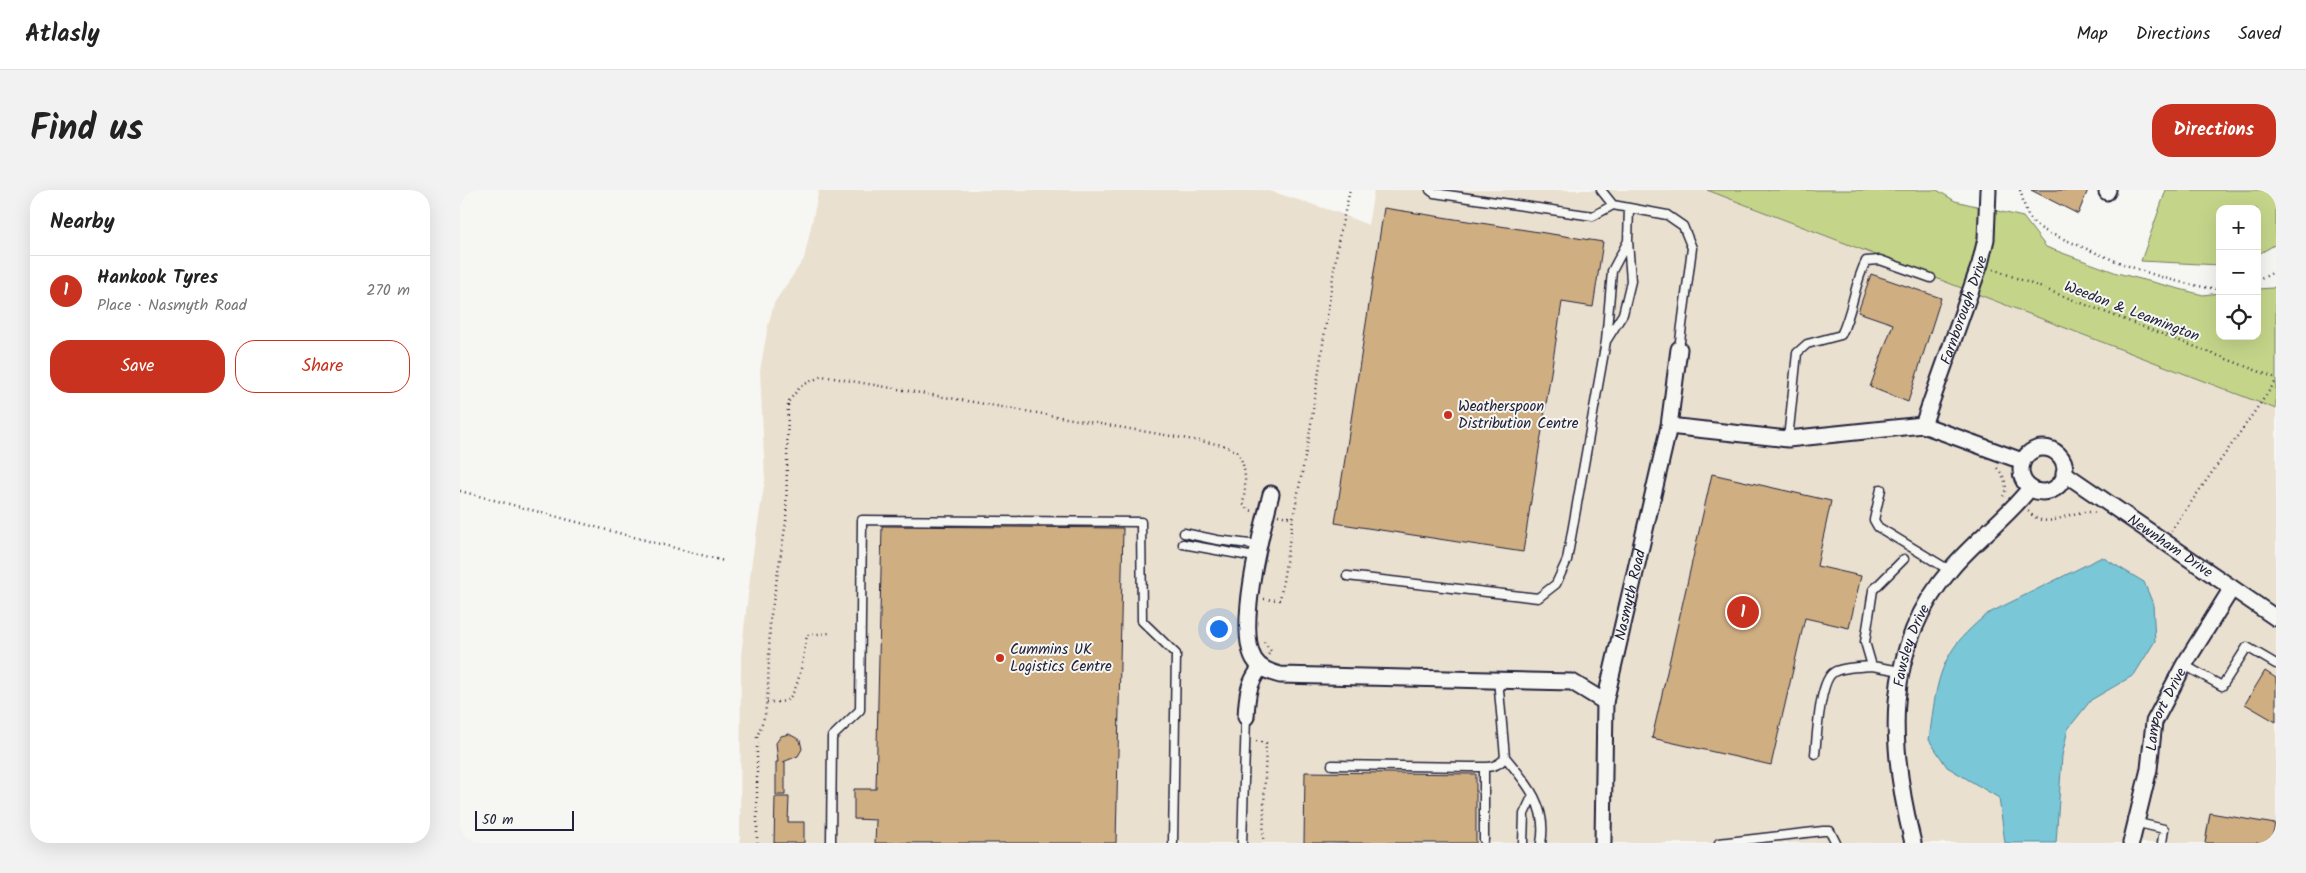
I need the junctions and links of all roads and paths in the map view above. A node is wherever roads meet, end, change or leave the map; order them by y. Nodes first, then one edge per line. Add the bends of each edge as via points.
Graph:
1 (1350, 190) edge
2 (1430, 190) edge
3 (1601, 190) edge
4 (1988, 190) edge
5 (2020, 190) edge
6 (1613, 205) junction
7 (1629, 208) junction
8 (1628, 241) junction
9 (1980, 264) junction
10 (2276, 271) edge
11 (1931, 278) dead end
12 (2261, 279) edge
13 (2216, 289) edge
14 (1606, 340) junction
15 (1679, 348) joint
16 (2276, 380) edge
17 (1923, 425) junction
18 (1669, 426) junction
19 (1788, 439) junction
20 (2022, 461) junction
21 (2064, 473) junction
22 (2030, 488) junction
23 (1881, 489) dead end
24 (460, 491) edge
25 (1270, 494) dead end
26 (2020, 501) junction
27 (2102, 514) dead end
28 (1184, 533) dead end
29 (2163, 542) junction
30 (1183, 544) dead end
31 (1257, 551) junction
32 (1904, 560) dead end
33 (724, 561) dead end
34 (1949, 570) junction
35 (1347, 576) dead end
36 (2232, 588) junction
37 (1263, 606) dead end
38 (2276, 618) edge
39 (830, 633) dead end
40 (1262, 633) dead end
41 (2276, 664) edge
42 (2184, 665) junction
43 (1872, 666) junction
44 (1261, 667) junction
45 (1901, 671) junction
46 (1498, 679) junction
47 (767, 702) dead end
48 (1605, 702) junction
49 (1246, 717) joint
50 (1256, 735) dead end
51 (1815, 754) dead end
52 (1505, 757) junction
53 (1332, 765) dead end
54 (1484, 767) junction
55 (1532, 795) junction
56 (2134, 822) junction
57 (1484, 840) dead end
58 (831, 843) edge
59 (1173, 843) edge
60 (1242, 843) edge
61 (1263, 843) edge
62 (1524, 843) edge
63 (1542, 843) edge
64 (1603, 843) edge
65 (1719, 843) edge
66 (1836, 843) edge
67 (1912, 843) edge
68 (2131, 843) edge
69 (2162, 843) edge

1 - 37 path via 1339,237 1280,600 1264,598
2 - 6 lane via 1593,216
3 - 6 lane
4 - 9 street, Farnborough Drive via 1986,238
5 - 13 path via 2026,213 2034,223 2050,233 2119,263 2200,287
6 - 7 lane
7 - 8 lane
7 - 15 lane via 1666,215 1682,226 1692,248
8 - 14 lane via 1612,271
8 - 14 lane via 1631,281 1623,314
9 - 16 path, Weedon & Leamington
9 - 17 street, Farnborough Drive
10 - 12 path
11 - 19 lane via 1880,260 1866,261 1841,335 1807,344 1797,353
14 - 35 lane via 1568,560 1556,584 1538,598
15 - 18 street, Nasmyth Road
16 - 29 path
17 - 19 street
17 - 20 street
18 - 19 street
18 - 48 street, Nasmyth Road
20 - 21 street via 2035,449 2053,450 2064,464
20 - 22 street via 2021,476
21 - 22 street via 2062,480 2051,490
21 - 29 street, Newnham Drive
22 - 26 street, Fawsley Drive
23 - 34 lane via 1874,520 1878,527
24 - 33 path
25 - 31 street
26 - 27 path via 2031,515 2043,522 2076,512
26 - 34 street, Fawsley Drive
28 - 31 lane
29 - 36 street, Newnham Drive
30 - 31 lane
31 - 44 street via 1247,631 1250,650
32 - 43 lane via 1873,590 1865,642
34 - 45 street, Fawsley Drive via 1916,623
36 - 38 street, Newnham Drive
36 - 42 street, Lamport Drive
39 - 47 path via 807,635 791,697 784,702
40 - 44 path via 1264,643 1271,651
41 - 42 lane via 2247,647 2222,686
42 - 56 street, Lamport Drive via 2154,722 2149,769
43 - 45 lane
43 - 51 lane via 1834,672 1829,676 1823,688
44 - 46 street via 1280,675
44 - 49 street via 1247,691
45 - 67 street, Fawsley Drive via 1895,713 1896,751
46 - 48 street via 1572,682
46 - 52 lane
48 - 64 street, Nasmyth Road
49 - 60 lane
50 - 61 path via 1256,743 1266,743
52 - 54 lane via 1497,765
52 - 55 lane
53 - 54 lane
54 - 57 lane
55 - 62 lane via 1524,814
55 - 63 lane via 1542,811
56 - 68 street, Lamport Drive
56 - 69 lane via 2164,829
58 - 59 lane via 832,737 860,710 862,520 1141,522 1142,621 1176,654
65 - 66 lane via 1823,831 1830,831

